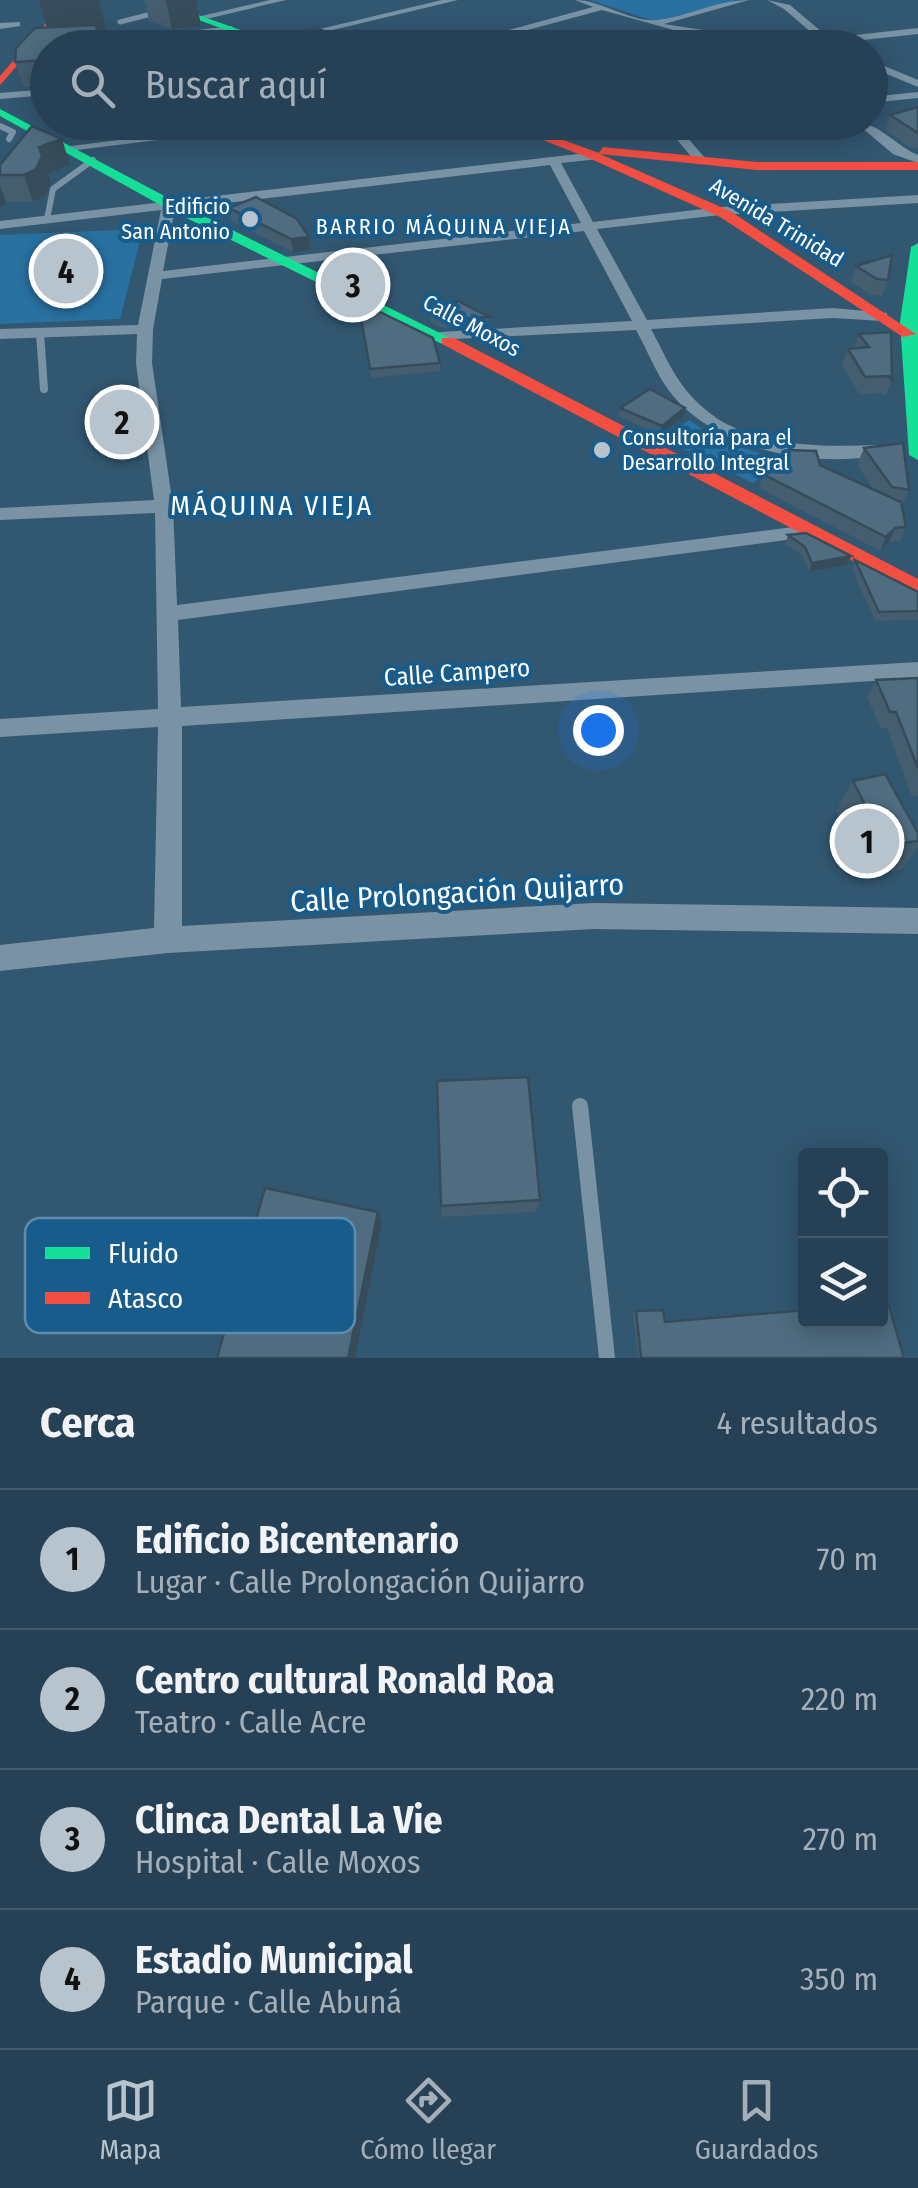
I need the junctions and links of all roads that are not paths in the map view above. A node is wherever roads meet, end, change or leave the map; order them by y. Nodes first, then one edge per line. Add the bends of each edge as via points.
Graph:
1 (43, 0) edge
2 (60, 0) edge
3 (72, 0) edge
4 (148, 0) edge
5 (282, 0) edge
6 (454, 0) edge
7 (579, 0) edge
8 (746, 0) edge
9 (771, 0) edge
10 (797, 0) edge
11 (784, 5) junction
12 (173, 8) junction
13 (600, 8) junction
14 (120, 22) dead end
15 (652, 24) junction
16 (194, 26) junction
17 (40, 30) edge
18 (46, 30) edge
19 (180, 30) edge
20 (194, 30) edge
21 (235, 30) edge
22 (337, 30) edge
23 (516, 30) edge
24 (680, 30) edge
25 (811, 30) edge
26 (10, 31) edge
27 (918, 32) edge
28 (888, 35) edge
29 (888, 71) edge
30 (918, 84) edge
31 (30, 94) edge
32 (918, 95) edge
33 (0, 96) edge
34 (888, 98) edge
35 (0, 112) edge
36 (0, 126) edge
37 (30, 128) edge
38 (9, 139) dead end
39 (54, 140) edge
40 (139, 140) edge
41 (550, 140) edge
42 (683, 140) edge
43 (882, 140) edge
44 (69, 148) junction
45 (586, 153) junction
46 (93, 160) junction
47 (554, 161) junction
48 (701, 161) junction
49 (634, 162) junction
50 (918, 163) edge
51 (918, 199) edge
52 (169, 204) junction
53 (720, 211) junction
54 (47, 219) junction
55 (0, 224) edge
56 (588, 225) junction
57 (918, 248) edge
58 (289, 260) junction
59 (153, 276) junction
60 (882, 316) junction
61 (642, 326) junction
62 (145, 329) junction
63 (40, 333) junction
64 (0, 334) edge
65 (908, 334) junction
66 (440, 336) junction
67 (44, 389) dead end
68 (882, 450) edge
69 (918, 455) edge
70 (164, 506) junction
71 (0, 514) edge
72 (808, 531) junction
73 (866, 561) junction
74 (918, 570) edge
75 (918, 588) edge
76 (167, 614) junction
77 (918, 670) edge
78 (170, 719) junction
79 (0, 728) edge
80 (918, 921) edge
81 (168, 940) junction
82 (0, 958) edge
83 (580, 1106) dead end
84 (607, 1358) edge

1 - 26 main road
2 - 17 main road
3 - 18 main road
4 - 12 main road
5 - 16 street
6 - 22 street
7 - 13 street
8 - 15 street
9 - 11 street
10 - 11 street
11 - 25 street
12 - 14 lane
12 - 16 main road
13 - 15 street
13 - 23 street
15 - 24 street
16 - 19 street
16 - 20 street
16 - 21 main road
27 - 28 street
29 - 30 street
31 - 33 street
32 - 34 street
35 - 37 main road, Calle Moxos
36 - 38 lane via 13,132
39 - 44 main road, Calle Moxos
40 - 44 street
41 - 45 main road, Avenida Trinidad
42 - 48 street
43 - 50 street
44 - 46 main road, Calle Moxos
45 - 47 street
45 - 49 main road, Avenida Trinidad
46 - 52 main road, Calle Moxos
46 - 54 lane via 57,181
47 - 52 street
47 - 56 street
48 - 49 main road
48 - 50 main road via 824,169
49 - 53 main road, Avenida Trinidad
51 - 53 street
52 - 54 street
52 - 58 main road, Calle Moxos
52 - 59 street
53 - 56 street
53 - 60 main road, Avenida Trinidad
54 - 55 street
56 - 58 street
56 - 61 street
57 - 65 main road
58 - 59 street
58 - 66 main road, Calle Moxos
59 - 62 street
60 - 61 street
60 - 65 main road, Avenida Trinidad
61 - 66 street
61 - 68 street via 677,390 718,428 780,451
62 - 63 street
62 - 70 street
63 - 64 street
63 - 67 lane
65 - 69 main road
66 - 72 main road, Calle Moxos
70 - 71 street
70 - 76 street
72 - 73 main road, Calle Moxos
72 - 76 street
73 - 74 main road
73 - 75 main road, Calle Moxos
76 - 78 street
77 - 78 street, Calle Campero
78 - 79 street, Calle Campero
78 - 81 street
80 - 81 street, Calle Prolongación Quijarro via 594,916
81 - 82 street, Calle Prolongación Quijarro
83 - 84 lane

